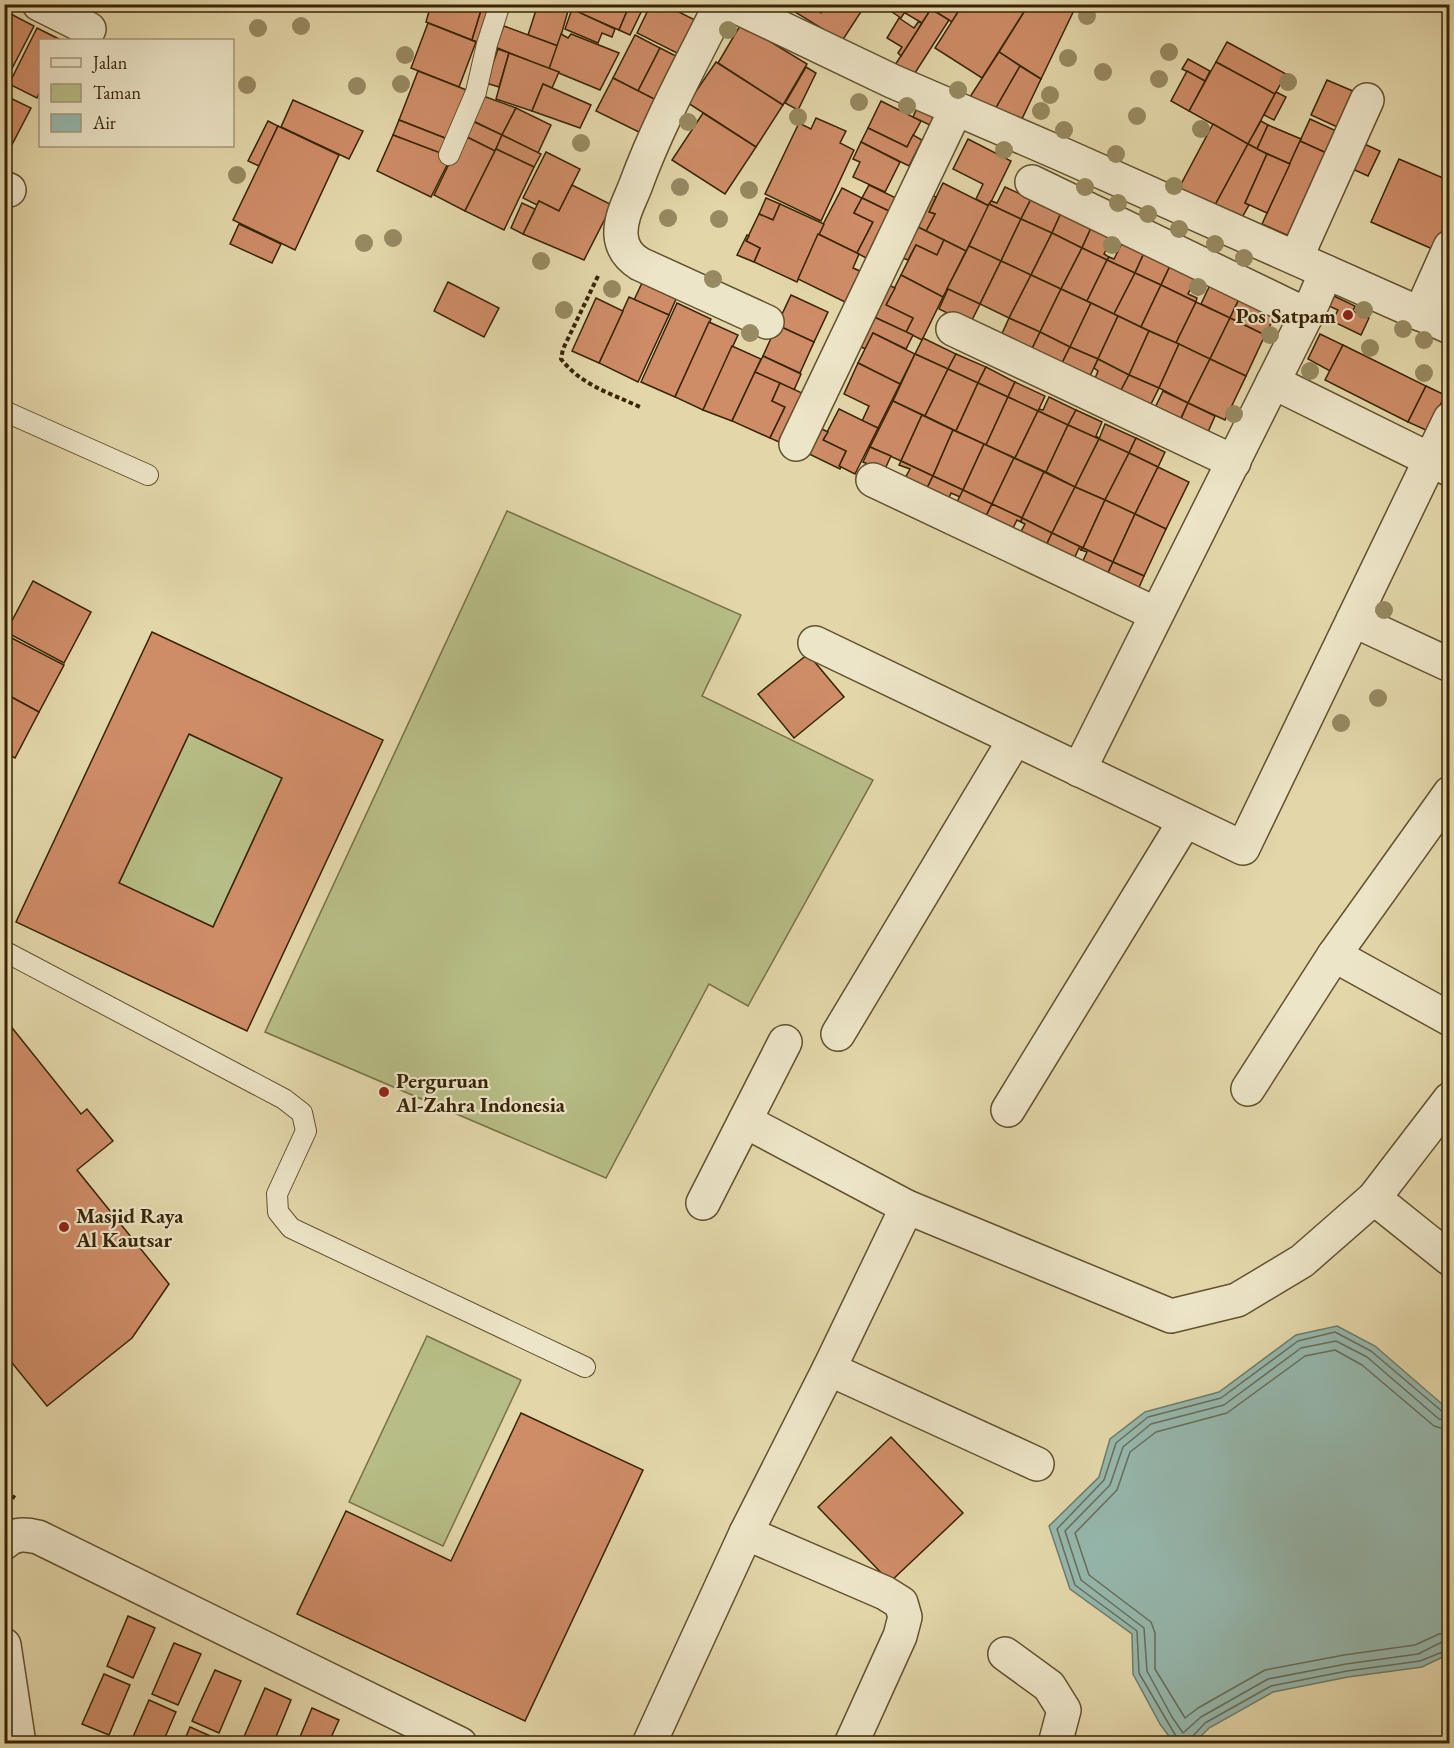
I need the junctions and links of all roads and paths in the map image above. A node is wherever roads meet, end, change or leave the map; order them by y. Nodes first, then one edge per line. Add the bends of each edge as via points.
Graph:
1 (39, 4) edge
2 (500, 4) edge
3 (721, 4) edge
4 (731, 4) edge
5 (89, 29) dead end
6 (1367, 100) dead end
7 (956, 109) junction
8 (449, 155) dead end
9 (1032, 182) dead end
10 (622, 244) junction
11 (1449, 248) edge
12 (1296, 258) junction
13 (1326, 272) junction
14 (1420, 314) junction
15 (1307, 315) junction
16 (766, 322) dead end
17 (1449, 327) edge
18 (953, 329) dead end
19 (1274, 382) junction
20 (640, 407) dead end
21 (4, 411) edge
22 (1449, 419) edge
23 (796, 444) dead end
24 (1234, 462) junction
25 (1440, 465) edge
26 (148, 475) dead end
27 (873, 480) dead end
28 (1156, 614) junction
29 (1353, 620) junction
30 (815, 643) dead end
31 (1449, 665) edge
32 (1015, 739) junction
33 (1079, 770) junction
34 (1449, 793) edge
35 (1185, 821) junction
36 (4, 951) edge
37 (1334, 955) junction
38 (1449, 1019) edge
39 (838, 1034) dead end
40 (785, 1042) dead end
41 (1248, 1089) dead end
42 (1449, 1099) edge
43 (1008, 1110) dead end
44 (745, 1121) junction
45 (1374, 1198) junction
46 (703, 1203) dead end
47 (907, 1207) junction
48 (1449, 1259) edge
49 (585, 1367) dead end
50 (829, 1369) junction
51 (1037, 1464) dead end
52 (746, 1533) junction
53 (4, 1543) edge
54 (4, 1645) edge
55 (1005, 1654) dead end
56 (27, 1739) edge
57 (460, 1743) edge
58 (649, 1743) edge
59 (851, 1743) edge
60 (1055, 1743) edge

1 - 5 street
2 - 8 lane via 476,92
3 - 10 street via 642,167 622,221
4 - 7 street
6 - 12 street
7 - 12 street
7 - 23 street
9 - 15 street
10 - 16 street via 640,264
10 - 20 path via 605,263 561,359 585,382
11 - 14 street
12 - 13 street
13 - 14 street
13 - 15 street
14 - 17 street
15 - 19 street
18 - 24 street
19 - 24 street
19 - 25 street
21 - 26 lane
22 - 25 street
24 - 28 street
25 - 29 street
27 - 28 street
28 - 33 street
29 - 31 street
29 - 35 street via 1243,849
30 - 32 street
32 - 33 street
32 - 39 street
33 - 35 street
34 - 37 street
35 - 43 street
36 - 49 lane via 284,1099 302,1113 306,1131 277,1194 278,1212 291,1228
37 - 38 street
37 - 41 street
40 - 44 street
42 - 45 street
44 - 46 street
44 - 47 street
45 - 47 street via 1302,1261 1237,1300 1171,1316
45 - 48 street
47 - 50 street
50 - 51 street
50 - 52 street
52 - 58 street
52 - 59 street via 901,1603 905,1617 900,1636
53 - 57 street via 24,1533 38,1537
54 - 56 street
55 - 60 street via 1049,1686 1064,1710

